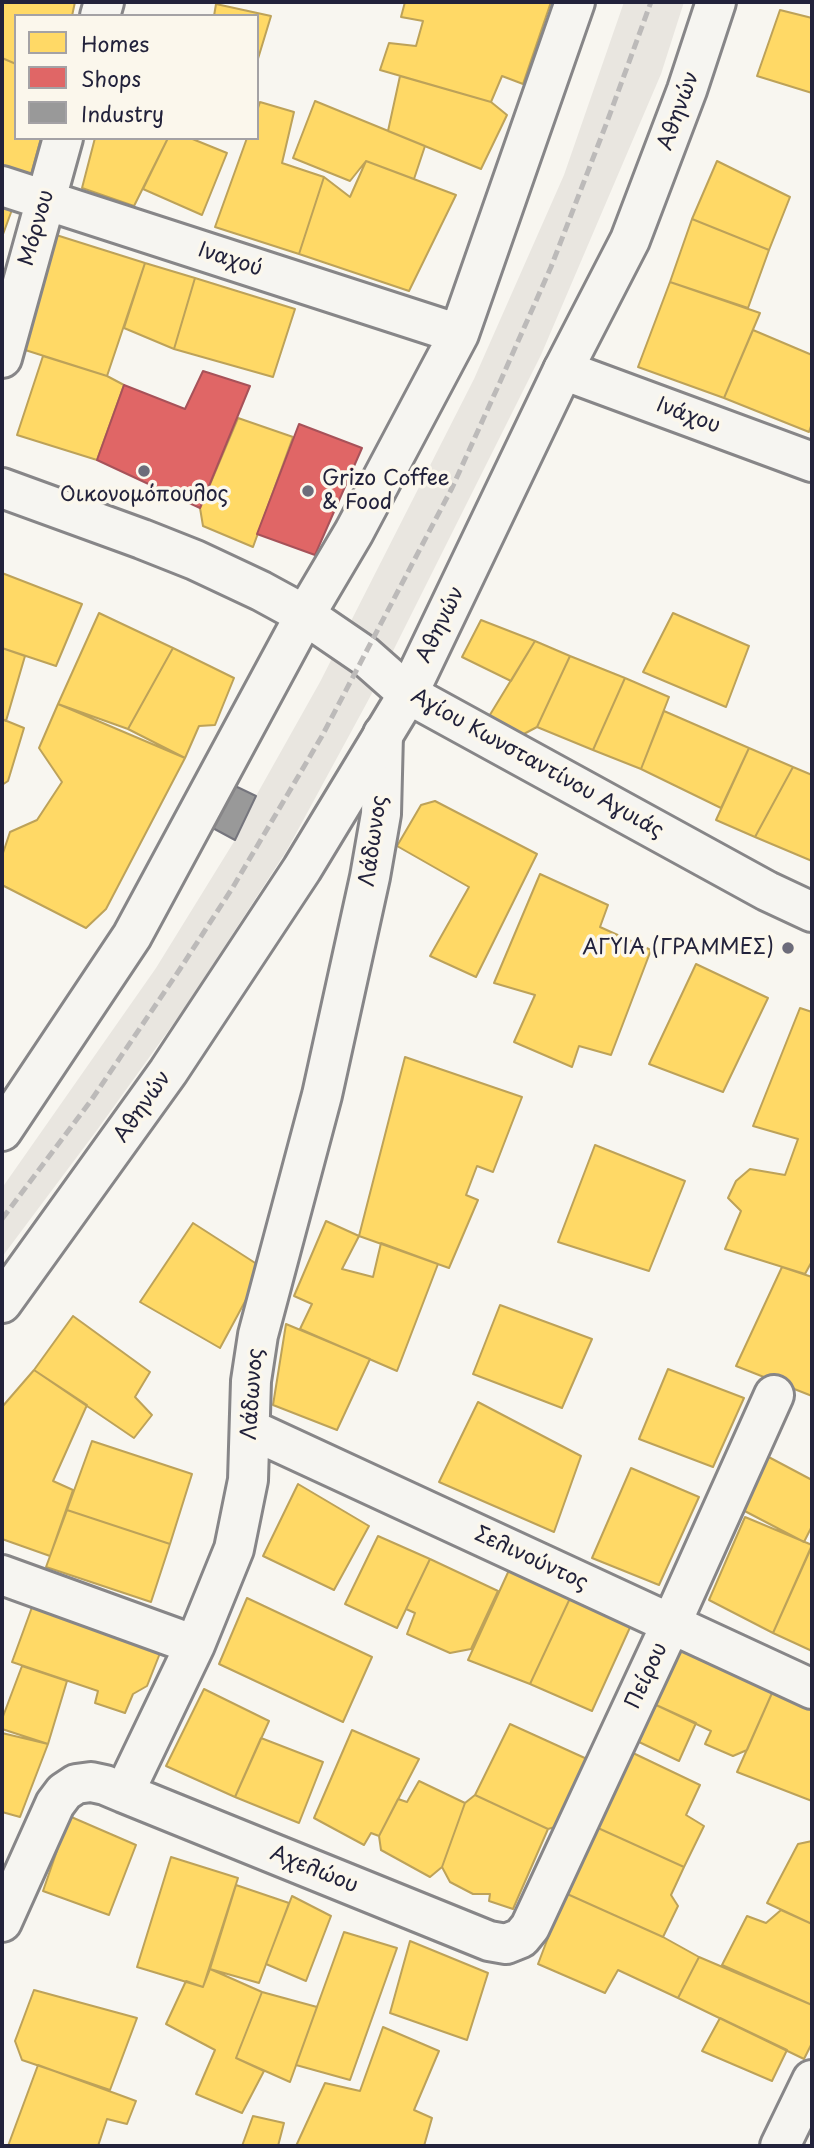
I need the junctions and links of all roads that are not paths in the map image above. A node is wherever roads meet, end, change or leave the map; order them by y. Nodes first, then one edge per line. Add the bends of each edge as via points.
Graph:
1 (575, 2) edge
2 (716, 2) edge
3 (62, 140) edge
4 (2, 186) edge
5 (45, 200) junction
6 (459, 334) junction
7 (2, 358) edge
8 (563, 370) junction
9 (812, 462) edge
10 (2, 488) edge
11 (305, 615) junction
12 (408, 694) junction
13 (383, 734) junction
14 (812, 912) edge
15 (2, 1131) edge
16 (2, 1303) edge
17 (774, 1395) dead end
18 (250, 1429) junction
19 (2, 1576) edge
20 (671, 1624) junction
21 (195, 1644) junction
22 (812, 1689) edge
23 (124, 1793) junction
24 (2, 1922) edge
25 (506, 1944) joint
26 (812, 2080) edge
27 (780, 2146) edge

1 - 6 street
2 - 8 street, Αθηνών via 630,240
3 - 5 street, Μόρνου
4 - 5 street, Ιναχού
5 - 6 street, Ιναχού
5 - 7 street, Μόρνου
6 - 11 street
8 - 9 street, Ινάχου
8 - 12 street, Αθηνών
10 - 11 street, Αγίου Κωνσταντίνου Αγυιάς via 195,560
11 - 12 street, Αγίου Κωνσταντίνου Αγυιάς via 365,656
11 - 15 street via 132,936
12 - 13 street, Αθηνών
12 - 14 street, Αγίου Κωνσταντίνου Αγυιάς
13 - 16 street, Αθηνών via 302,869 168,1072
13 - 18 street, Λάδωνος via 381,814 370,877 322,1095 258,1335
17 - 20 street, Πείρου
18 - 20 street, Σελινούντος
18 - 21 street, Λάδωνος via 248,1480 234,1549
19 - 21 street
20 - 22 street, Σελινούντος
20 - 25 street, Πείρου via 530,1927 521,1938
21 - 23 street, Λάδωνος
23 - 24 street via 90,1782 64,1792
23 - 25 street, Αχελώου
26 - 27 street

